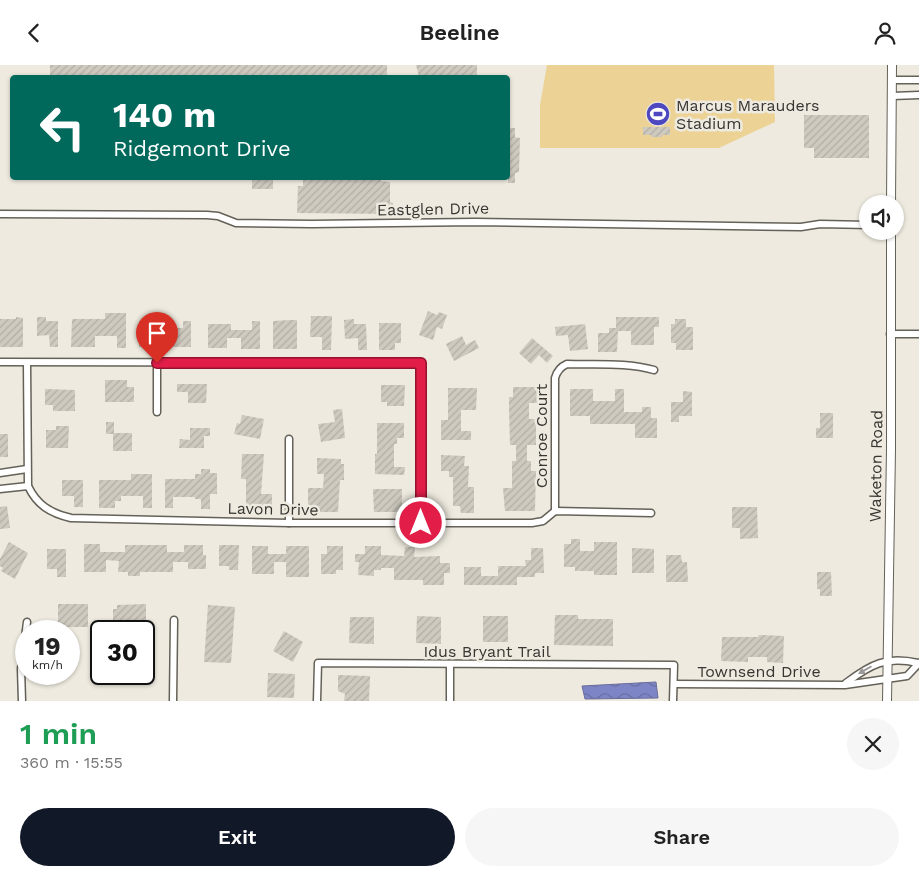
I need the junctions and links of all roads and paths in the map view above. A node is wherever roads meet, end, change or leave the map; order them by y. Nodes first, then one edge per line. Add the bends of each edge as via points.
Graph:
1 (892, 65) edge
2 (892, 80) junction
3 (919, 80) edge
4 (919, 95) edge
5 (892, 96) junction
6 (891, 195) edge
7 (0, 214) edge
8 (859, 225) edge
9 (891, 240) edge
10 (919, 334) edge
11 (890, 335) junction
12 (0, 362) edge
13 (27, 363) junction
14 (157, 363) junction
15 (654, 370) dead end
16 (157, 412) dead end
17 (289, 439) dead end
18 (28, 469) junction
19 (0, 473) edge
20 (28, 486) junction
21 (0, 489) edge
22 (555, 511) junction
23 (651, 513) dead end
24 (289, 523) junction
25 (421, 523) junction
26 (174, 619) dead end
27 (887, 660) junction
28 (918, 663) edge
29 (450, 665) junction
30 (887, 679) junction
31 (674, 684) junction
32 (22, 685) edge
33 (844, 685) junction
34 (22, 701) edge
35 (173, 701) edge
36 (317, 701) edge
37 (450, 701) edge
38 (674, 701) edge
39 (887, 701) edge

1 - 2 street
2 - 3 street
2 - 5 street
4 - 5 street
5 - 6 street
7 - 8 street, Eastglen Drive via 207,215 236,223
9 - 11 street, Waketon Road
10 - 11 street
11 - 27 street, Waketon Road
12 - 13 street
13 - 14 street
13 - 18 street
14 - 16 street
14 - 25 street via 421,363
15 - 22 street, Conroe Court via 624,365 567,364 556,373
17 - 24 street
18 - 19 street
18 - 20 street
20 - 21 street
20 - 24 street, Lavon Drive via 44,508 71,518
22 - 23 street
22 - 25 street, Lavon Drive via 543,521 532,523
24 - 25 street, Lavon Drive
26 - 35 street
27 - 28 street, Townsend Drive
27 - 30 street, Waketon Road
27 -> 33 street, Townsend Drive via 864,669
28 - 30 street, Townsend Drive via 907,676
29 - 31 street, Idus Bryant Trail via 674,665
29 - 36 street, Idus Bryant Trail via 318,663
29 - 37 street
30 - 33 street, Townsend Drive
30 - 39 street, Waketon Road
31 - 33 street, Townsend Drive
31 - 38 street
32 - 34 street

